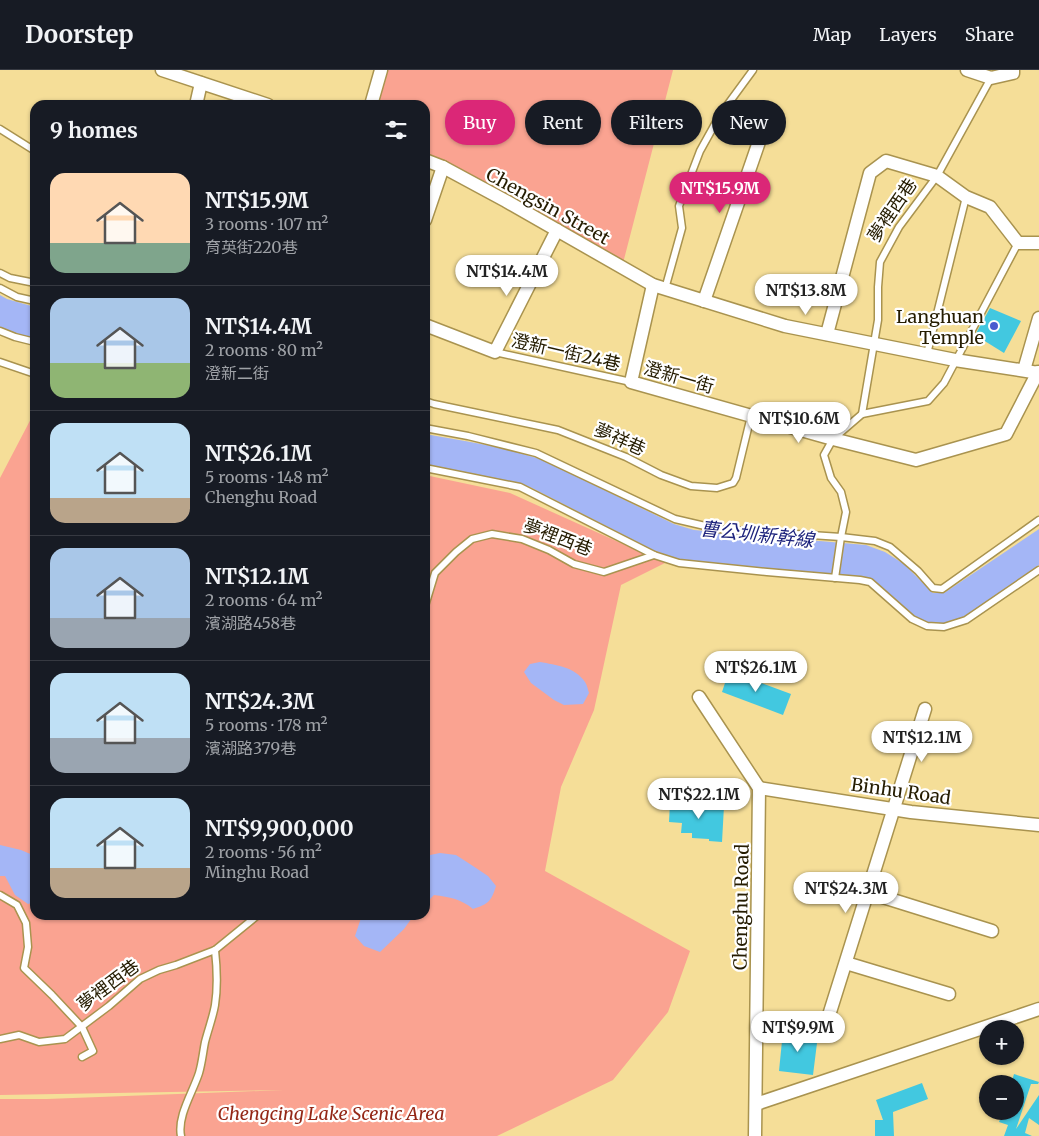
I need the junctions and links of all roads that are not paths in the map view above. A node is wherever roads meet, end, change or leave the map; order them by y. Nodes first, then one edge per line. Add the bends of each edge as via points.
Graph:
1 (162, 70) edge
2 (382, 70) edge
3 (753, 70) edge
4 (967, 70) edge
5 (1013, 70) edge
6 (991, 78) junction
7 (201, 84) junction
8 (197, 100) edge
9 (252, 100) edge
10 (373, 100) edge
11 (0, 129) edge
12 (758, 145) edge
13 (30, 148) edge
14 (430, 162) edge
15 (443, 167) junction
16 (937, 176) junction
17 (966, 197) junction
18 (430, 205) edge
19 (557, 230) junction
20 (1018, 243) junction
21 (1039, 244) edge
22 (0, 273) edge
23 (30, 282) edge
24 (659, 287) junction
25 (0, 288) edge
26 (30, 300) edge
27 (704, 301) junction
28 (1039, 318) edge
29 (430, 327) edge
30 (0, 331) edge
31 (827, 334) junction
32 (30, 341) edge
33 (874, 344) junction
34 (495, 352) junction
35 (928, 354) junction
36 (955, 360) junction
37 (0, 362) edge
38 (1024, 370) junction
39 (30, 372) edge
40 (1038, 372) edge
41 (631, 382) junction
42 (430, 402) edge
43 (862, 414) junction
44 (751, 416) junction
45 (430, 429) edge
46 (833, 439) junction
47 (430, 469) edge
48 (1039, 520) edge
49 (841, 537) junction
50 (654, 554) junction
51 (1039, 570) edge
52 (835, 578) junction
53 (430, 590) edge
54 (699, 697) dead end
55 (925, 709) dead end
56 (760, 788) junction
57 (893, 809) junction
58 (1039, 826) edge
59 (867, 892) junction
60 (0, 895) edge
61 (252, 920) edge
62 (992, 931) dead end
63 (215, 950) junction
64 (846, 963) junction
65 (949, 994) dead end
66 (1039, 1010) edge
67 (82, 1026) junction
68 (825, 1028) dead end
69 (0, 1038) edge
70 (82, 1057) dead end
71 (756, 1104) junction
72 (181, 1136) edge
73 (755, 1136) edge

1 - 7 street
2 - 10 street
3 - 24 lane via 720,115 700,151 679,206 682,228
4 - 6 street
5 - 6 street
6 - 16 lane, 夢裡西巷
7 - 8 street
7 - 9 street
11 - 13 lane
12 - 27 street
14 - 15 street, Chengsin Street
15 - 18 street
15 - 19 street, Chengsin Street
16 - 17 street, 夢裡西巷
16 - 31 street, 夢裡西巷 via 886,161 870,173
16 - 33 lane, 夢裡西巷 via 898,227 880,262
17 - 20 street, 夢裡西巷 via 990,207
17 - 35 lane
19 - 24 street, Chengsin Street
19 - 34 street
20 - 21 street
20 - 36 lane
22 - 23 lane
24 - 27 street, Chengsin Street
24 - 41 street, 澄新一街
25 - 26 lane
27 - 31 street, Chengsin Street via 785,326
28 - 38 street
29 - 34 street
30 - 32 lane
31 - 33 street, Chengsin Street
33 - 35 street, Chengsin Street
33 - 43 lane, 夢裡西巷
34 - 41 lane, 澄新一街24巷
35 - 36 street, Chengsin Street
36 - 38 street, Chengsin Street
36 - 43 lane via 944,383 928,401
37 - 39 lane
38 - 40 street, Chengsin Street
40 - 46 street, 澄新一街 via 1006,434 916,460
41 - 44 street, 澄新一街
42 - 44 lane, 夢祥巷 via 558,430 626,457 660,475 691,486 717,488 733,483 736,478
43 - 46 lane
44 - 46 street, 澄新一街
45 - 49 lane via 536,453 674,519 718,529
46 - 49 lane via 824,455 831,478 841,492 846,512
47 - 50 lane via 520,487
48 - 49 lane via 942,589 933,588 890,547 875,541
49 - 52 lane
50 - 52 lane via 679,563
50 - 53 lane, 夢裡西巷 via 604,572 574,564 522,539 492,534 472,539 456,552 435,573
51 - 52 lane via 966,620 944,627 927,626 912,619 870,582
54 - 56 street
55 - 57 street
56 - 57 street, Binhu Road
56 - 71 street, Chenghu Road
57 - 58 street, Binhu Road
57 - 59 street
59 - 62 street
59 - 64 street
60 - 67 lane, 夢裡西巷 via 17,905 26,923 28,947 24,968
61 - 63 lane, 夢裡西巷
63 - 67 lane, 夢裡西巷 via 140,979
63 - 72 lane via 215,1006 199,1073 183,1116
64 - 65 street
64 - 68 street
66 - 71 street
67 - 69 lane, 夢裡西巷 via 65,1039 38,1042 19,1035
67 - 70 lane, 夢裡西巷 via 93,1051
71 - 73 street, Chenghu Road

